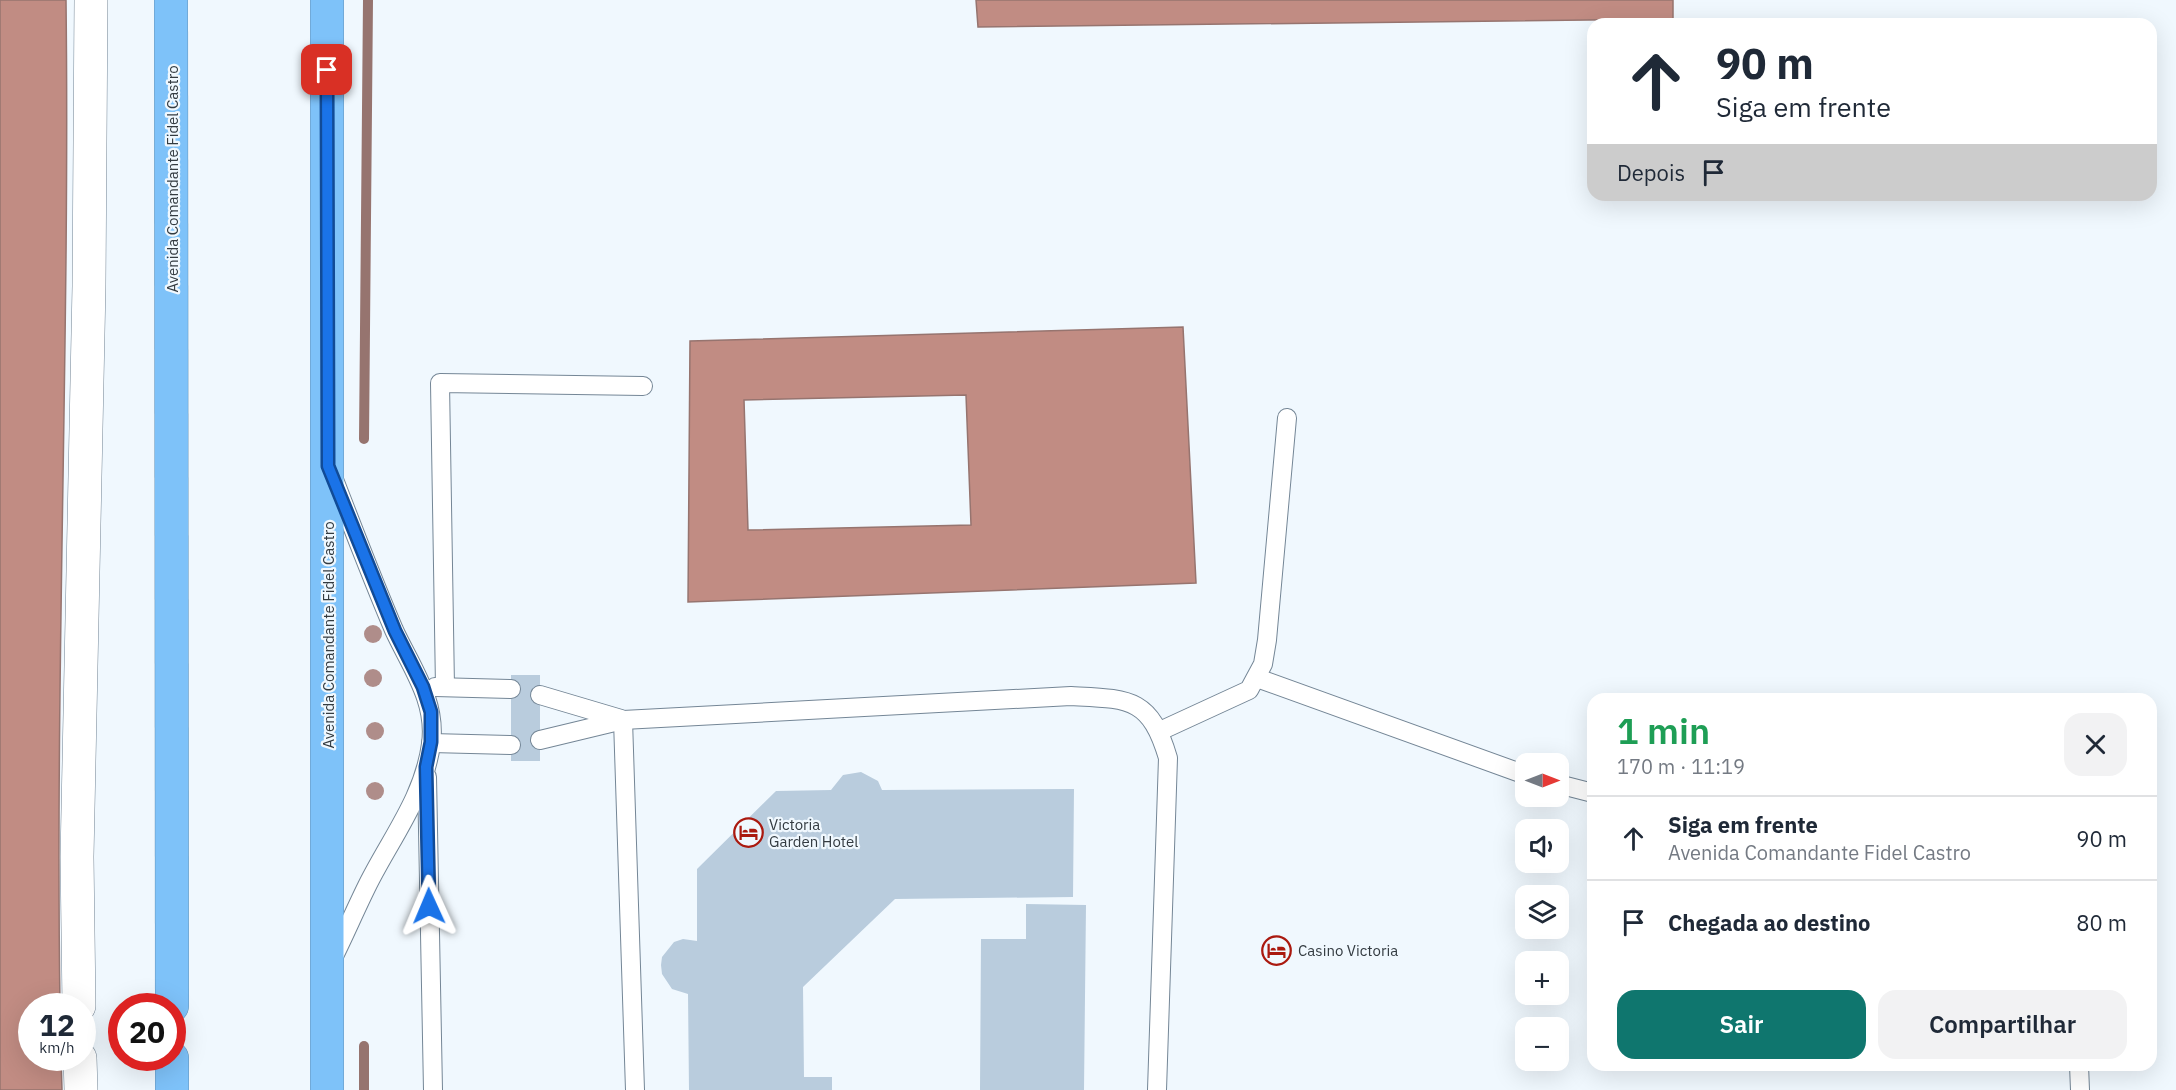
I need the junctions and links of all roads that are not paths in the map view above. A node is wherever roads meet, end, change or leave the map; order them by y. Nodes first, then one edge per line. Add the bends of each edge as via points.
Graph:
1 (91, 0) edge
2 (171, 0) edge
3 (327, 0) edge
4 (643, 386) dead end
5 (1287, 418) dead end
6 (328, 466) junction
7 (1257, 678) junction
8 (423, 687) junction
9 (445, 687) junction
10 (511, 688) dead end
11 (540, 694) dead end
12 (623, 720) junction
13 (1160, 730) junction
14 (540, 740) dead end
15 (431, 742) junction
16 (511, 745) dead end
17 (426, 767) junction
18 (1515, 771) edge
19 (1569, 787) edge
20 (1587, 791) edge
21 (328, 971) junction
22 (80, 993) edge
23 (172, 993) edge
24 (80, 1071) edge
25 (172, 1071) edge
26 (2079, 1071) edge
27 (81, 1090) edge
28 (172, 1090) edge
29 (327, 1090) edge
30 (433, 1090) edge
31 (635, 1090) edge
32 (1157, 1090) edge
33 (2080, 1090) edge

1 - 22 street via 77,857
2 - 23 highway, Avenida Comandante Fidel Castro
3 - 6 highway, Avenida Comandante Fidel Castro
4 - 9 lane via 440,383
5 - 7 lane via 1267,640
6 - 8 lane via 395,631
6 - 21 highway, Avenida Comandante Fidel Castro
7 - 13 lane via 1249,690
7 - 18 lane
8 - 9 lane
8 - 15 lane via 431,712
9 - 10 lane
11 - 12 lane
12 - 13 lane via 1071,696 1116,698 1143,709
12 - 14 lane
12 - 31 lane
13 - 32 lane via 1168,758
15 - 16 lane
15 - 17 lane
17 - 21 lane via 411,809 368,884
17 - 30 lane
19 - 20 lane
21 - 29 highway, Avenida Comandante Fidel Castro
24 - 27 street
25 - 28 highway
26 - 33 lane

